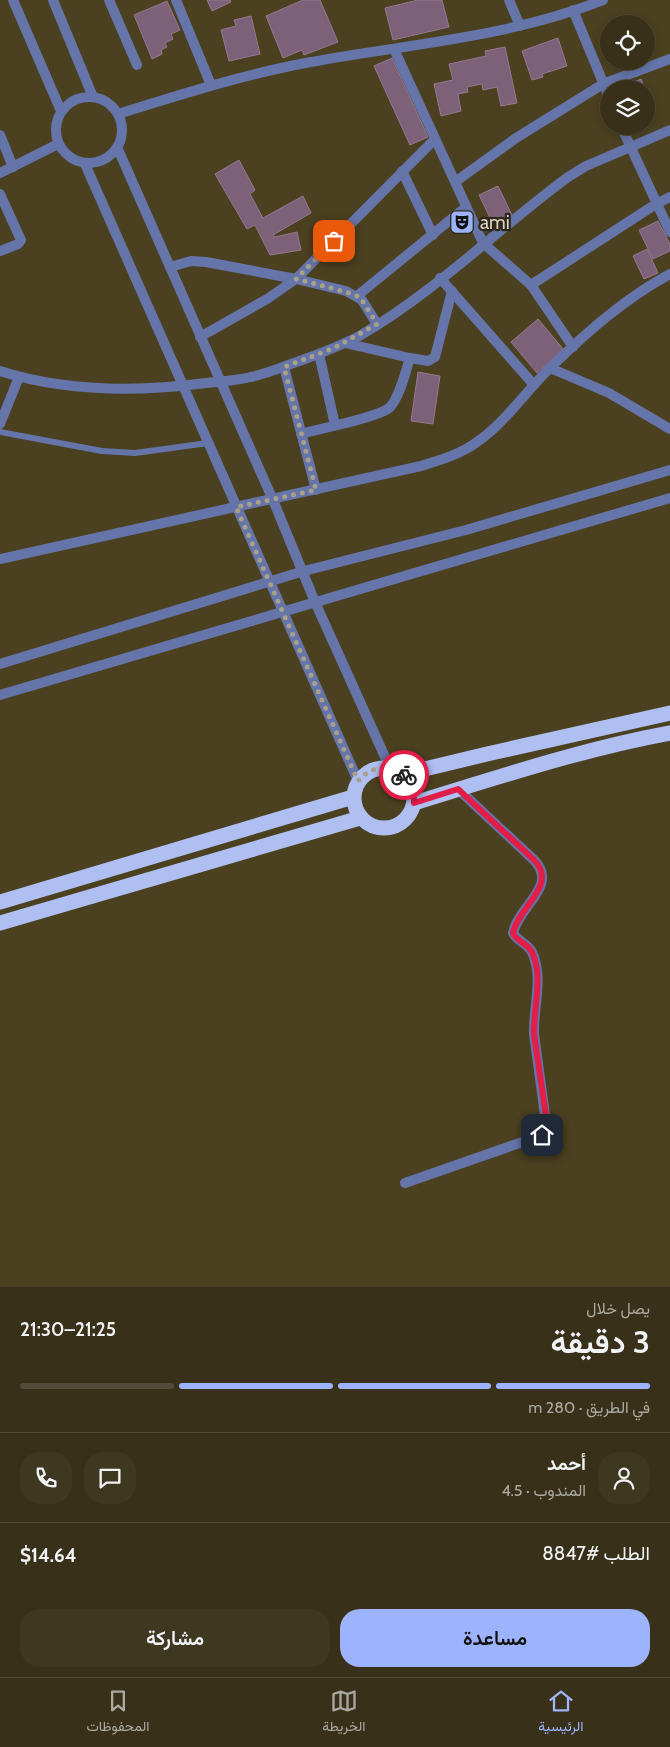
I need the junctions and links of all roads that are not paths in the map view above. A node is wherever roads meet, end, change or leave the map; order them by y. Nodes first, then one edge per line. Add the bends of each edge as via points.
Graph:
1 (13, 0) edge
2 (53, 0) edge
3 (109, 0) edge
4 (176, 0) edge
5 (509, 0) edge
6 (603, 0) edge
7 (573, 10) junction
8 (520, 26) junction
9 (394, 49) junction
10 (670, 59) edge
11 (137, 65) dead end
12 (601, 80) edge
13 (614, 80) edge
14 (212, 85) junction
15 (600, 86) edge
16 (93, 97) junction
17 (61, 111) junction
18 (118, 114) junction
19 (670, 130) edge
20 (625, 135) edge
21 (0, 136) edge
22 (435, 138) junction
23 (58, 144) junction
24 (117, 147) junction
25 (630, 147) junction
26 (85, 164) junction
27 (13, 167) junction
28 (402, 171) junction
29 (0, 173) edge
30 (455, 182) junction
31 (0, 194) edge
32 (670, 197) edge
33 (656, 204) junction
34 (466, 207) junction
35 (670, 232) edge
36 (433, 235) junction
37 (484, 243) junction
38 (0, 251) edge
39 (170, 266) junction
40 (670, 274) edge
41 (440, 278) junction
42 (296, 279) junction
43 (531, 284) junction
44 (452, 291) junction
45 (357, 296) junction
46 (377, 324) junction
47 (200, 337) junction
48 (345, 343) junction
49 (573, 347) junction
50 (319, 354) junction
51 (410, 358) junction
52 (284, 367) junction
53 (550, 368) junction
54 (0, 371) edge
55 (19, 377) junction
56 (219, 381) junction
57 (183, 386) junction
58 (534, 386) junction
59 (0, 424) edge
60 (335, 425) junction
61 (670, 429) edge
62 (0, 432) edge
63 (302, 434) junction
64 (208, 443) junction
65 (670, 470) edge
66 (316, 490) junction
67 (670, 498) edge
68 (273, 500) junction
69 (236, 507) junction
70 (0, 559) edge
71 (304, 571) junction
72 (269, 582) junction
73 (315, 602) junction
74 (283, 612) junction
75 (0, 664) edge
76 (0, 695) edge
77 (670, 713) edge
78 (670, 733) edge
79 (397, 771) junction
80 (358, 781) junction
81 (458, 789) junction
82 (353, 797) junction
83 (414, 803) junction
84 (360, 818) junction
85 (0, 902) edge
86 (0, 923) edge
87 (405, 1182) dead end

1 - 17 street
2 - 16 street
3 - 11 street
4 - 14 street
5 - 8 street
6 - 7 street
7 - 8 street
7 - 12 street
8 - 9 street
9 - 14 street via 285,66
9 - 22 street
10 - 13 street
14 - 18 street
15 - 30 street via 516,138
16 - 17 street via 75,100
16 - 18 street via 103,100
17 - 23 street via 55,128
18 - 24 street via 122,131
19 - 25 street
20 - 25 street
21 - 27 street
22 - 28 street
22 - 30 street
23 - 26 street via 65,154
23 - 27 street
24 - 26 street via 104,160
24 - 39 street
25 - 33 street
25 - 37 street via 568,177
26 - 57 street
27 - 29 street
28 - 36 street
28 - 42 street
30 - 34 street
31 - 38 street via 21,240
32 - 33 street
33 - 35 street
33 - 43 street
34 - 36 street
34 - 37 street
36 - 45 street
37 - 41 street
37 - 43 street
39 - 42 street via 196,261
39 - 47 street
40 - 49 street via 609,314
41 - 44 street
41 - 46 street
42 - 45 street
42 - 47 street
43 - 49 street
44 - 51 street via 435,357 428,361
44 - 58 street
45 - 46 street
46 - 48 street
47 - 56 street
48 - 50 street
48 - 51 street
49 - 53 street
50 - 52 street
50 - 60 street
51 - 60 street via 391,407 378,414
52 - 56 street via 253,377
52 - 63 street
53 - 58 street
53 - 61 street via 609,393
54 - 55 street
55 - 57 street via 100,388
55 - 59 street
56 - 57 street
56 - 68 street
57 - 64 street
58 - 66 street via 487,435 460,452 421,466
60 - 63 street
62 - 64 lane via 111,452 135,453
63 - 66 street
64 - 69 street
65 - 71 street via 484,524
66 - 68 street
67 - 73 street
68 - 69 street
68 - 71 street
69 - 70 street
69 - 72 street
71 - 72 street
71 - 73 street
72 - 74 street
72 - 75 street
73 - 74 street
73 - 79 street
74 - 76 street
74 - 80 street
77 - 79 highway
78 - 81 highway via 595,750
79 - 80 highway via 372,769
79 - 83 highway via 410,782
80 - 82 highway
81 - 83 highway
81 - 87 street via 534,860 542,873 543,882 522,912 513,933 528,945 534,957 538,994 534,1034 547,1130 534,1138
82 - 84 highway
82 - 85 highway
83 - 84 highway via 406,818 392,827 375,827
84 - 86 highway

